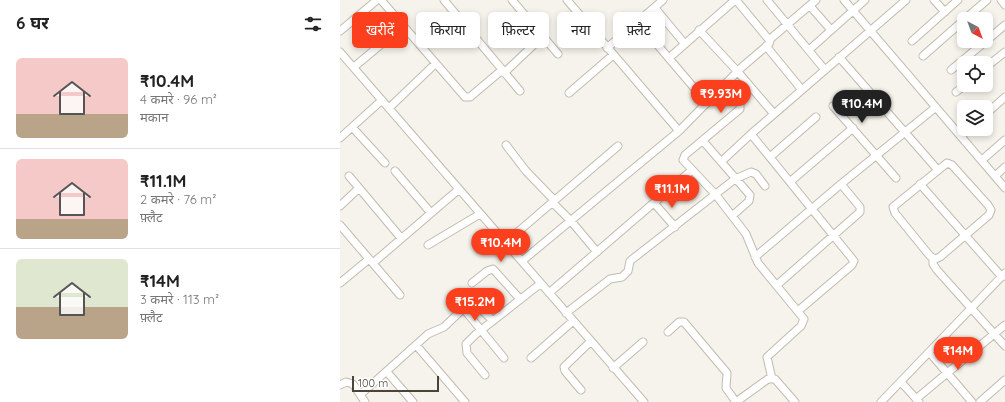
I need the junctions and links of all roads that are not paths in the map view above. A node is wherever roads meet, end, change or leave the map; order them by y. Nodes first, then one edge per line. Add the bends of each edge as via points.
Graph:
1 (377, 0) edge
2 (381, 0) edge
3 (444, 0) edge
4 (512, 0) edge
5 (567, 0) edge
6 (663, 0) edge
7 (735, 0) edge
8 (767, 0) edge
9 (816, 0) edge
10 (844, 0) edge
11 (865, 0) edge
12 (906, 0) edge
13 (934, 0) edge
14 (958, 0) edge
15 (987, 0) edge
16 (1001, 0) edge
17 (1005, 5) edge
18 (810, 6) junction
19 (655, 8) junction
20 (853, 11) junction
21 (391, 12) edge
22 (522, 12) edge
23 (650, 12) edge
24 (944, 12) junction
25 (974, 12) edge
26 (788, 25) junction
27 (1005, 25) edge
28 (957, 27) edge
29 (699, 30) junction
30 (831, 30) junction
31 (340, 31) edge
32 (870, 31) junction
33 (408, 32) edge
34 (993, 35) edge
35 (912, 41) dead end
36 (549, 43) edge
37 (613, 43) edge
38 (684, 43) junction
39 (768, 43) junction
40 (377, 48) edge
41 (529, 48) edge
42 (607, 48) junction
43 (660, 48) edge
44 (978, 48) edge
45 (808, 50) junction
46 (340, 52) edge
47 (1005, 52) edge
48 (558, 54) dead end
49 (613, 55) junction
50 (923, 56) dead end
51 (669, 58) junction
52 (840, 58) junction
53 (993, 61) edge
54 (435, 64) junction
55 (354, 68) junction
56 (826, 70) junction
57 (951, 70) dead end
58 (503, 71) junction
59 (738, 72) junction
60 (724, 86) junction
61 (802, 90) junction
62 (520, 91) dead end
63 (568, 93) dead end
64 (1005, 98) edge
65 (382, 100) junction
66 (707, 103) junction
67 (833, 106) dead end
68 (936, 107) junction
69 (389, 108) junction
70 (993, 108) edge
71 (774, 114) junction
72 (816, 117) dead end
73 (352, 127) junction
74 (853, 128) junction
75 (678, 130) junction
76 (957, 131) edge
77 (905, 133) junction
78 (751, 134) junction
79 (961, 136) edge
80 (340, 138) edge
81 (1005, 140) edge
82 (703, 141) junction
83 (506, 145) dead end
84 (618, 146) dead end
85 (876, 156) junction
86 (770, 157) junction
87 (982, 160) junction
88 (722, 161) junction
89 (385, 163) dead end
90 (1005, 167) edge
91 (937, 169) junction
92 (692, 170) junction
93 (395, 171) dead end
94 (349, 176) dead end
95 (995, 176) junction
96 (737, 178) junction
97 (896, 178) dead end
98 (791, 181) junction
99 (841, 184) junction
100 (920, 184) junction
101 (765, 186) dead end
102 (359, 188) junction
103 (1005, 188) edge
104 (458, 190) junction
105 (716, 195) junction
106 (553, 201) junction
107 (654, 203) junction
108 (340, 206) edge
109 (812, 208) junction
110 (431, 213) junction
111 (480, 214) junction
112 (732, 216) junction
113 (571, 221) junction
114 (340, 225) edge
115 (675, 226) junction
116 (835, 235) junction
117 (966, 235) junction
118 (401, 238) junction
119 (505, 242) junction
120 (428, 245) dead end
121 (597, 252) junction
122 (755, 257) junction
123 (933, 259) junction
124 (371, 261) junction
125 (522, 262) junction
126 (1003, 275) edge
127 (340, 283) edge
128 (472, 283) dead end
129 (540, 284) junction
130 (777, 285) junction
131 (549, 293) junction
132 (400, 295) dead end
133 (520, 299) junction
134 (463, 308) junction
135 (972, 308) junction
136 (798, 311) junction
137 (566, 312) junction
138 (492, 321) junction
139 (574, 321) junction
140 (1005, 325) edge
141 (482, 329) junction
142 (668, 332) dead end
143 (995, 334) junction
144 (591, 341) junction
145 (643, 342) dead end
146 (416, 345) junction
147 (1005, 346) edge
148 (930, 353) junction
149 (504, 358) dead end
150 (531, 358) dead end
151 (613, 368) junction
152 (387, 372) junction
153 (947, 373) junction
154 (485, 375) dead end
155 (772, 379) junction
156 (1005, 380) edge
157 (901, 382) junction
158 (340, 385) edge
159 (580, 390) dead end
160 (361, 394) junction
161 (918, 400) edge
162 (365, 402) edge
163 (413, 402) edge
164 (465, 402) edge
165 (644, 402) edge
166 (736, 402) edge
167 (795, 402) edge
168 (881, 402) edge
169 (972, 402) edge
170 (980, 402) edge

1 - 31 street
2 - 21 street
3 - 58 street
4 - 22 street
5 - 42 street
6 - 19 street
7 - 29 street
7 - 39 street
8 - 26 street
9 - 18 street
10 - 20 street
11 - 20 street
12 - 32 street
13 - 24 street
14 - 24 street
15 - 25 street
16 - 17 street
18 - 26 street
18 - 30 street
19 - 23 street
19 - 38 street
20 - 30 street
20 - 32 street
24 - 35 street
26 - 39 street
26 - 45 street
27 - 34 street
28 - 50 street
29 - 38 street
29 - 59 street
30 - 45 street
32 - 52 street
32 - 68 street
33 - 54 street
36 - 48 street
37 - 42 street
38 - 51 street
39 - 59 street
39 - 61 street
40 - 55 street
41 - 58 street
42 - 49 street
43 - 51 street
44 - 57 street
45 - 56 street
46 - 55 street
47 - 53 street
49 - 63 street
49 - 75 street
51 - 66 street
52 - 56 street
52 - 77 street
54 - 58 street via 467,98
54 - 69 street
55 - 65 street
56 - 61 street
58 - 62 street
59 - 60 street
59 - 71 street
60 - 66 street
60 - 82 street via 740,104 740,109
61 - 71 street
64 - 70 street
65 - 69 street
65 - 73 street
66 - 75 street
67 - 74 street
68 - 76 street
68 - 77 street
69 - 104 street
71 - 78 street
72 - 86 street
73 - 80 street
73 - 89 street
74 - 85 street
74 - 98 street
75 - 113 street
77 - 85 street
77 - 91 street
78 - 86 street
78 - 88 street
79 - 87 street
81 - 87 street
82 - 88 street
82 - 92 street via 682,159
83 - 106 street via 526,172
84 - 106 street
85 - 97 street
85 - 99 street
86 - 98 street
87 - 95 street
88 - 96 street
90 - 95 street
91 - 100 street
91 - 117 street via 949,163 990,208 989,215
92 - 105 street
92 - 107 street
93 - 110 street
94 - 102 street
95 - 103 street
96 - 101 street via 753,173
96 - 105 street
96 - 112 street via 750,195 750,199
98 - 109 street
99 - 109 street
99 - 116 street via 860,209
100 - 117 street
100 - 123 street via 896,204 893,210
102 - 108 street
102 - 118 street
104 - 110 street
104 - 111 street
105 - 112 street
105 - 115 street
106 - 113 street
106 - 119 street
107 - 115 street
107 - 121 street
109 - 116 street
109 - 122 street
110 - 118 street
111 - 119 street
111 - 120 street
112 - 122 street via 746,234
113 - 121 street
113 - 125 street
114 - 124 street
115 - 137 street via 630,261 628,271 622,277 610,279
116 - 130 street
116 - 136 street via 854,263
117 - 123 street via 940,257
117 - 126 street
118 - 124 street
119 - 125 street
121 - 131 street
122 - 130 street
123 - 135 street via 934,266
124 - 127 street
124 - 132 street
125 - 129 street
126 - 135 street
128 - 133 street via 493,269
129 - 131 street
129 - 133 street
130 - 136 street
131 - 137 street
133 - 138 street
134 - 138 street via 474,302
134 - 141 street
134 - 146 street via 444,326 431,332
135 - 143 street
135 - 148 street
136 - 155 street via 804,319 803,322 767,357
137 - 139 street
138 - 141 street
139 - 144 street
139 - 150 street
140 - 143 street
141 - 149 street
141 - 154 street via 465,347
142 - 166 street via 679,322 684,322 727,373 726,388
143 - 147 street
143 - 153 street
144 - 151 street
144 - 159 street via 564,366
145 - 151 street
146 - 152 street
146 - 164 street
148 - 153 street
148 - 157 street
151 - 165 street
152 - 160 street
152 - 163 street
153 - 161 street
153 - 169 street
155 - 166 street via 764,380
155 - 167 street via 778,382
156 - 170 street
157 - 161 street
157 - 168 street
158 - 160 street via 346,382 353,384
160 - 162 street

